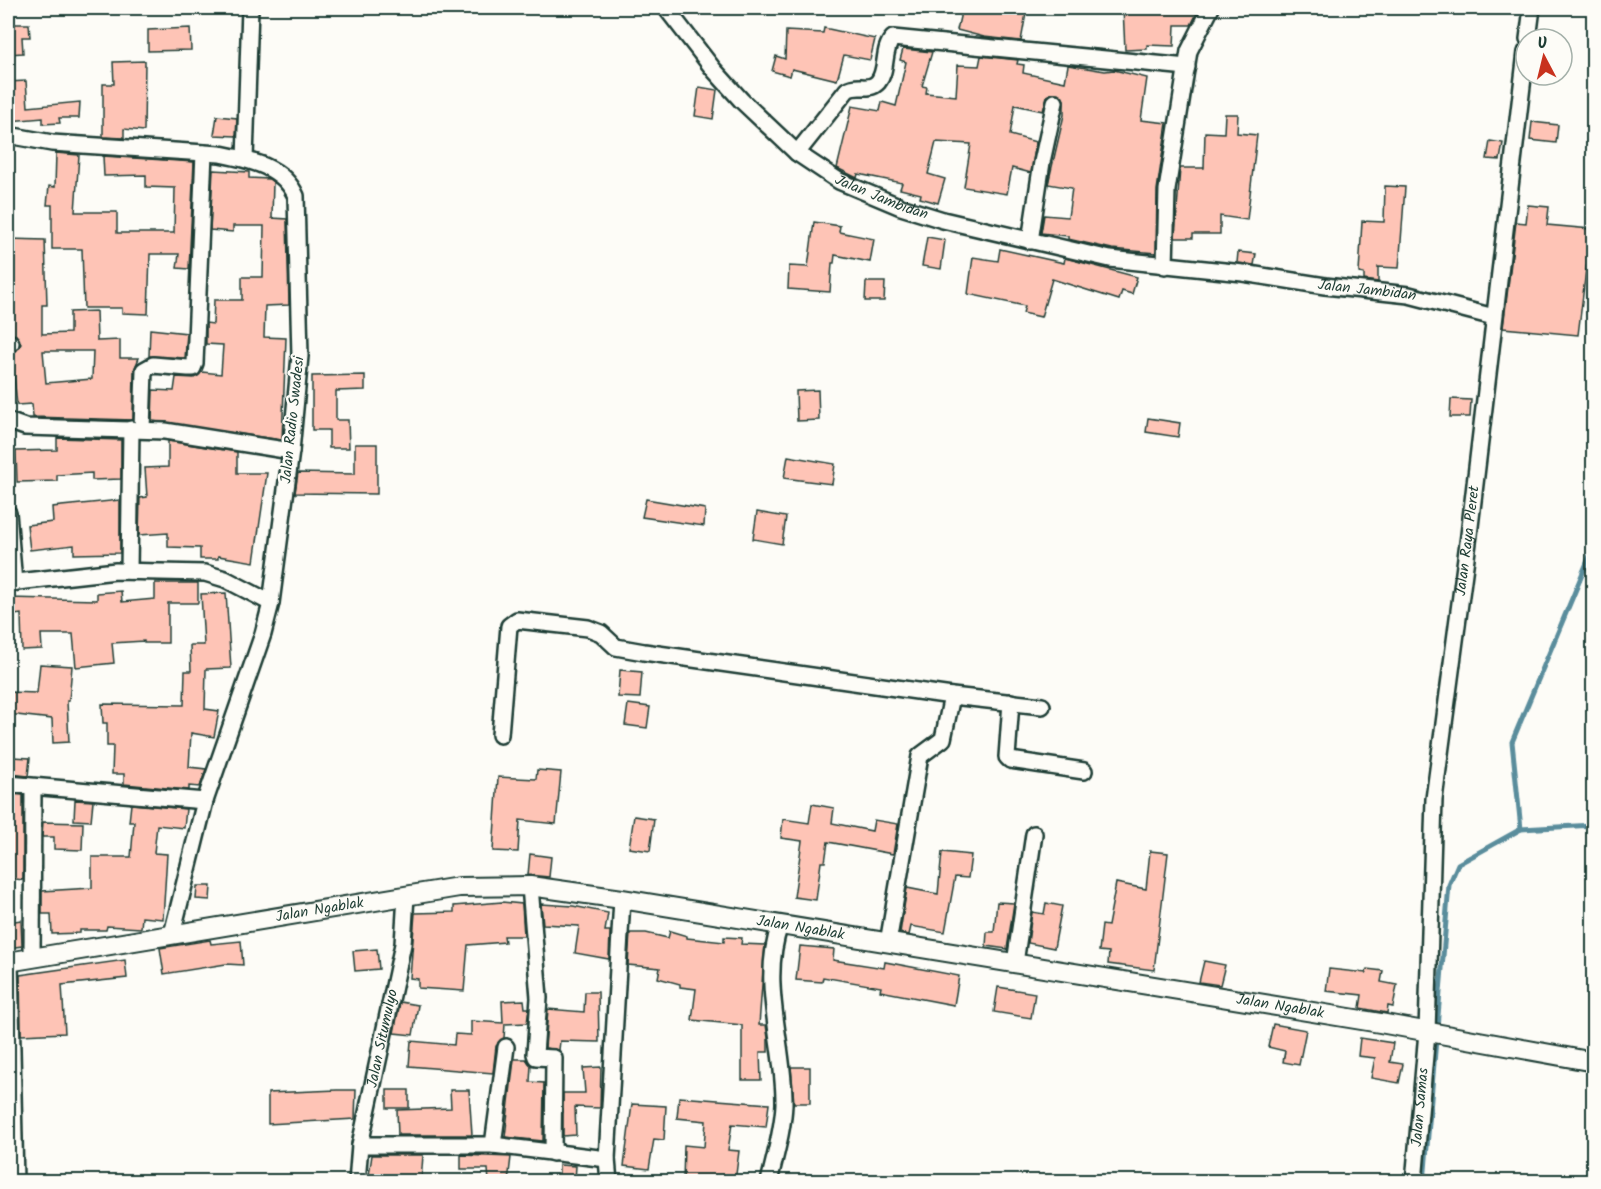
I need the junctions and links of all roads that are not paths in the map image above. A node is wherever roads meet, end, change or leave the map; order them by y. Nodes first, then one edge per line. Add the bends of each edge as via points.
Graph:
1 (250, 8) edge
2 (666, 8) edge
3 (1211, 8) edge
4 (1532, 8) edge
5 (1530, 27) edge
6 (1187, 67) junction
7 (1522, 87) edge
8 (1055, 102) dead end
9 (8, 135) edge
10 (204, 153) junction
11 (797, 153) junction
12 (245, 159) junction
13 (1030, 241) junction
14 (1165, 266) junction
15 (1494, 318) junction
16 (8, 422) edge
17 (136, 429) junction
18 (291, 451) junction
19 (8, 513) edge
20 (129, 571) junction
21 (11, 583) edge
22 (271, 603) junction
23 (952, 696) junction
24 (1011, 702) junction
25 (1042, 706) dead end
26 (500, 735) dead end
27 (1084, 771) dead end
28 (8, 784) edge
29 (33, 788) junction
30 (205, 801) junction
31 (1034, 834) dead end
32 (530, 886) junction
33 (406, 896) junction
34 (622, 898) junction
35 (780, 925) junction
36 (172, 934) junction
37 (888, 943) junction
38 (33, 957) junction
39 (9, 962) edge
40 (1015, 963) junction
41 (1430, 1033) junction
42 (506, 1047) dead end
43 (1593, 1062) edge
44 (360, 1145) junction
45 (493, 1145) junction
46 (553, 1153) junction
47 (607, 1159) junction
48 (15, 1182) edge
49 (357, 1182) edge
50 (609, 1182) edge
51 (769, 1182) edge
52 (1414, 1182) edge

1 - 12 street
2 - 11 street, Jalan Jambidan via 742,101
3 - 6 street via 1189,51
4 - 5 street
6 - 11 street via 893,38 878,82 847,90
6 - 14 street via 1167,190
7 - 15 street, Jalan Raya Pleret
8 - 13 street
9 - 10 street, Jalan Radio Swadesi via 52,143
10 - 12 street, Jalan Radio Swadesi
10 - 17 street via 195,363 193,368 153,365 144,370
11 - 13 street, Jalan Jambidan via 839,181 901,207
12 - 18 street, Jalan Radio Swadesi via 282,174 296,196 301,333
13 - 14 street, Jalan Jambidan via 1110,259
14 - 15 street, Jalan Jambidan via 1409,296
15 - 41 street, Jalan Raya Pleret via 1434,799
16 - 17 street via 25,427
17 - 18 street
17 - 20 street
18 - 22 street, Jalan Radio Swadesi
19 - 21 street
20 - 21 street
20 - 22 street via 217,576
22 - 30 street, Jalan Radio Swadesi
23 - 24 street
23 - 26 street via 644,652 616,646 588,628 517,620 509,626
23 - 37 street via 943,739 920,756
24 - 25 street
24 - 27 street via 1006,757
28 - 29 street
29 - 30 street
29 - 38 street
30 - 36 street, Jalan Radio Swadesi
31 - 40 street
32 - 33 street, Jalan Ngablak via 474,886
32 - 34 street, Jalan Ngablak
32 - 46 street via 539,998 535,1054 554,1058
33 - 36 street, Jalan Ngablak
33 - 44 street, Jalan Situmulyo via 403,944
34 - 35 street, Jalan Ngablak
34 - 47 street
35 - 37 street, Jalan Ngablak
35 - 51 street via 774,939 771,969 784,1104
36 - 38 street, Jalan Ngablak
37 - 40 street, Jalan Ngablak
38 - 39 street, Jalan Ngablak
39 - 48 street
40 - 41 street, Jalan Ngablak
41 - 43 street, Jalan Ngablak
41 - 52 street, Jalan Samas
42 - 45 street
44 - 45 street
44 - 49 street, Jalan Situmulyo
45 - 46 street
46 - 47 street
47 - 50 street

